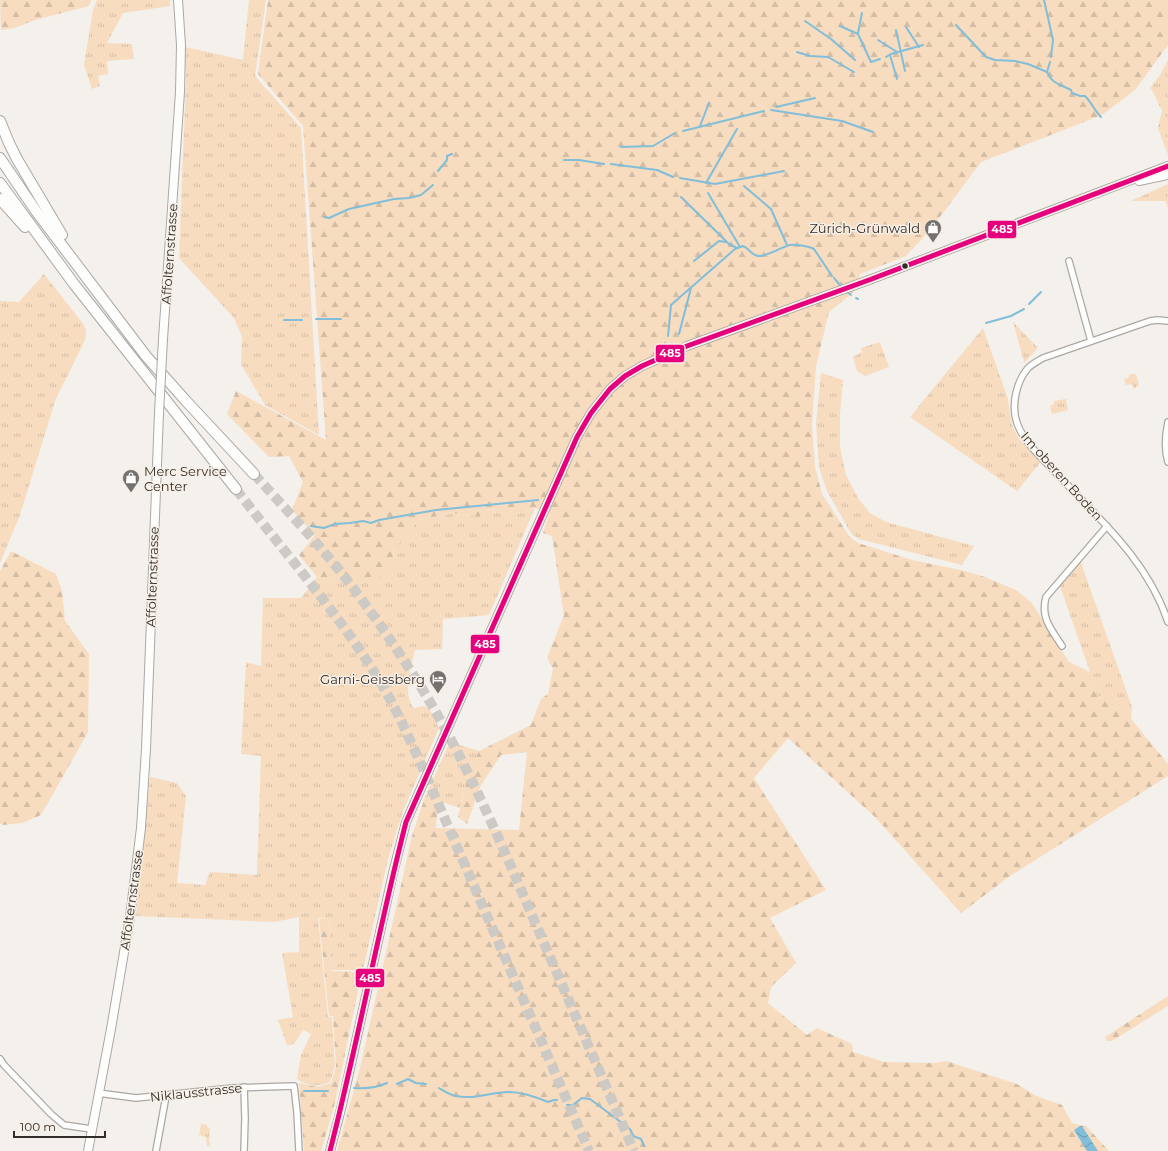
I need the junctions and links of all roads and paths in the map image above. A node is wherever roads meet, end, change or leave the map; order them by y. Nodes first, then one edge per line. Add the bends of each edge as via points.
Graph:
1 (178, 0) edge
2 (0, 121) edge
3 (0, 158) edge
4 (1168, 166) edge
5 (1168, 175) edge
6 (1132, 180) junction
7 (0, 183) edge
8 (0, 199) edge
9 (46, 247) junction
10 (1069, 261) dead end
11 (100, 296) junction
12 (1168, 321) edge
13 (1091, 341) junction
14 (1168, 422) edge
15 (1168, 462) edge
16 (254, 474) tunnel mouth
17 (236, 489) tunnel mouth
18 (1107, 526) junction
19 (1168, 622) edge
20 (1062, 646) dead end
21 (0, 1059) edge
22 (244, 1087) junction
23 (98, 1093) junction
24 (166, 1096) junction
25 (91, 1129) junction
26 (88, 1151) edge
27 (156, 1151) edge
28 (244, 1151) edge
29 (299, 1151) edge
30 (330, 1151) edge

1 - 23 main road, Affolternstrasse, bridge via 180,92 158,413 141,828 130,917
2 - 11 highway via 9,143 50,217
3 - 11 highway
4 - 6 main road
5 - 6 main road via 1155,179
6 - 30 main road via 686,346 642,366 610,389 576,437 406,822
7 - 9 highway
8 - 9 highway
9 - 17 highway
10 - 13 street
11 - 16 highway via 151,361
12 - 13 street, Im oberen Boden via 1150,321
13 - 18 street, Im oberen Boden via 1047,356 1028,368 1017,388 1015,412 1016,421 1024,437
14 - 15 street via 1165,436
18 - 19 street, Im oberen Boden via 1151,584
18 - 20 street via 1046,597 1046,621
21 - 25 street via 60,1122 64,1125
22 - 24 street, Niklausstrasse
22 - 28 street
22 - 29 street, Niklausstrasse via 294,1086
23 - 24 street, Niklausstrasse via 136,1098
23 - 25 main road, Affolternstrasse
24 - 27 street
25 - 26 main road, Affolternstrasse

